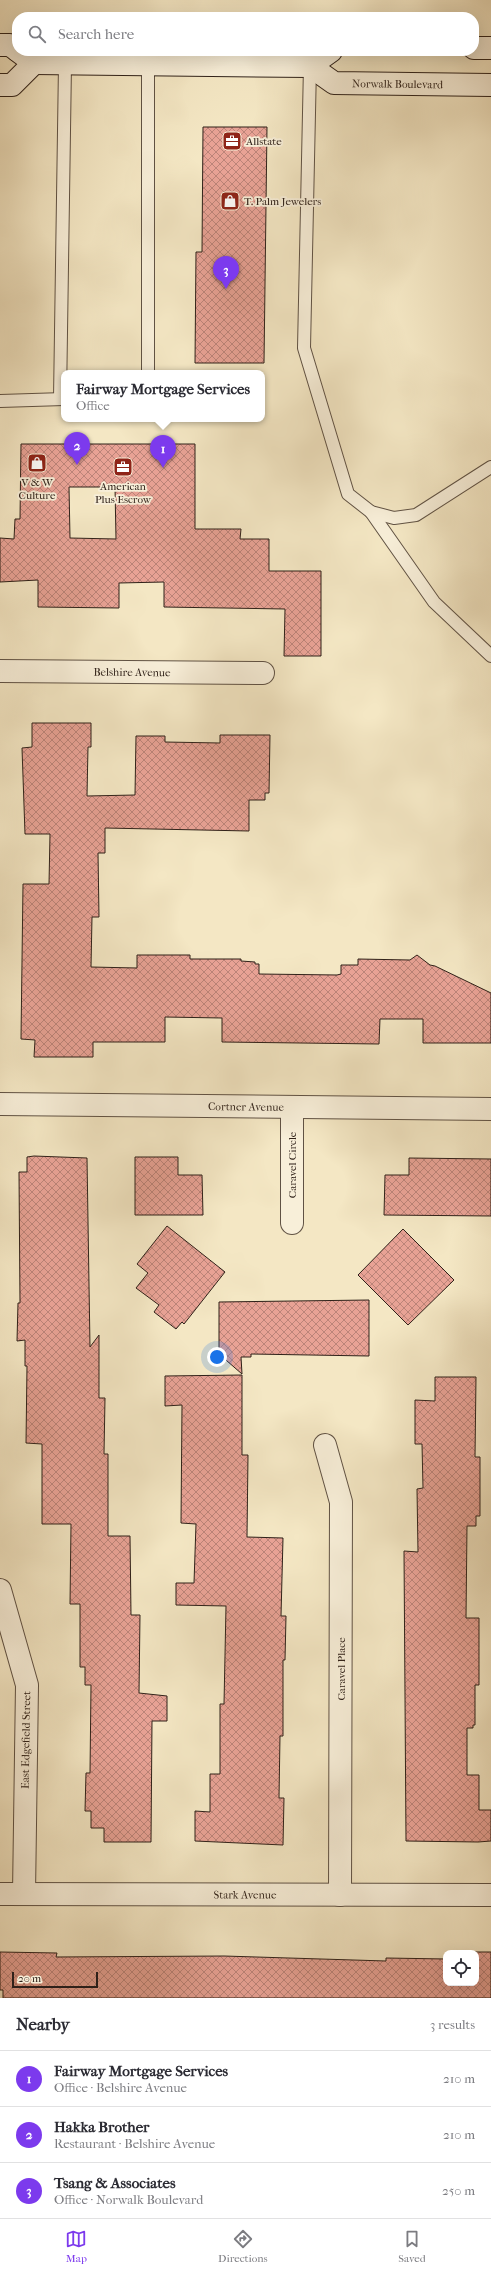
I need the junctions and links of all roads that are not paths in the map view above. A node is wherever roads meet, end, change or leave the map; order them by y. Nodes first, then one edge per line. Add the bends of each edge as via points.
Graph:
1 (0, 44) edge
2 (12, 47) edge
3 (479, 48) edge
4 (491, 48) edge
5 (23, 56) edge
6 (28, 56) edge
7 (324, 56) edge
8 (65, 64) junction
9 (148, 65) junction
10 (310, 66) junction
11 (0, 85) edge
12 (491, 85) edge
13 (62, 370) edge
14 (148, 370) edge
15 (61, 399) edge
16 (0, 400) edge
17 (491, 467) edge
18 (371, 512) junction
19 (491, 656) edge
20 (0, 671) edge
21 (264, 673) dead end
22 (0, 1104) edge
23 (292, 1107) junction
24 (491, 1109) edge
25 (292, 1223) dead end
26 (325, 1445) dead end
27 (0, 1590) edge
28 (0, 1894) edge
29 (24, 1894) junction
30 (340, 1895) junction
31 (491, 1895) edge

1 - 2 street
3 - 4 street
5 - 11 street via 12,85
6 - 8 street
7 - 10 street
8 - 9 street
8 - 13 lane
9 - 10 street
9 - 14 lane
10 - 12 street, Norwalk Boulevard via 334,83
10 - 18 lane via 304,348 348,494
15 - 16 lane
17 - 18 lane via 416,515 394,518
18 - 19 lane via 434,602
20 - 21 street, Belshire Avenue
22 - 23 street, Cortner Avenue
23 - 24 street, Cortner Avenue
23 - 25 street, Caravel Circle
26 - 30 street, Caravel Place via 341,1502
27 - 29 street, East Edgefield Street via 27,1685
28 - 29 street, Stark Avenue
29 - 30 street, Stark Avenue
30 - 31 street, Stark Avenue

